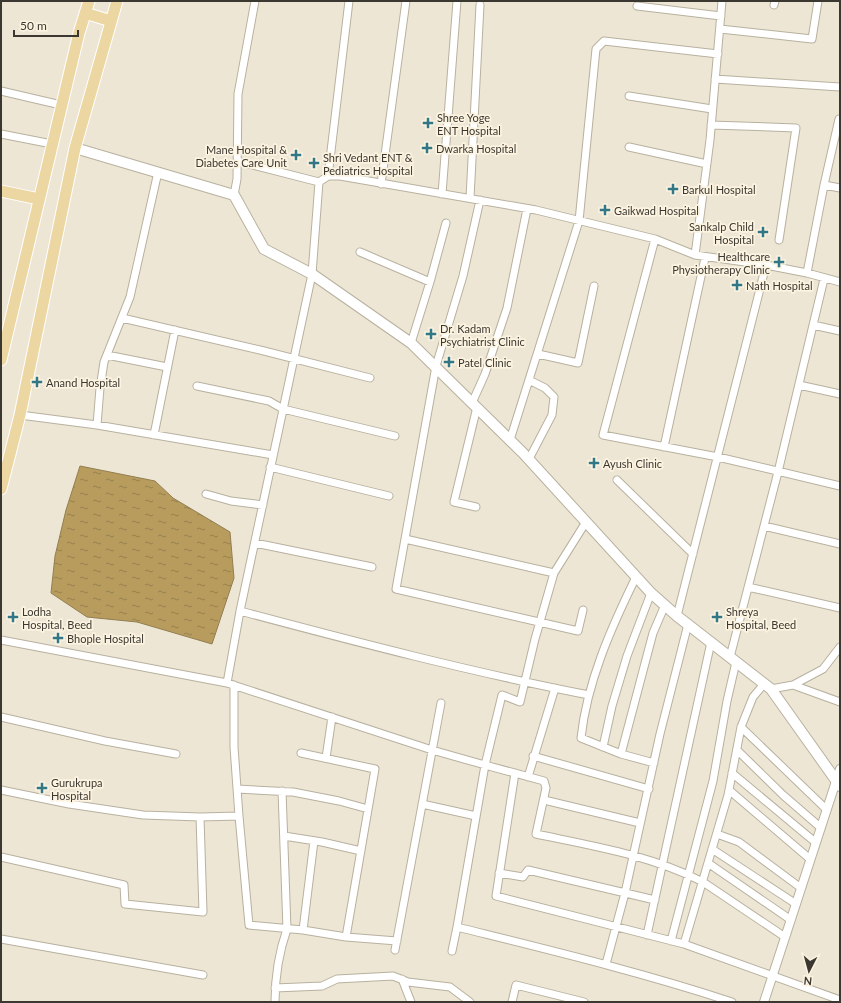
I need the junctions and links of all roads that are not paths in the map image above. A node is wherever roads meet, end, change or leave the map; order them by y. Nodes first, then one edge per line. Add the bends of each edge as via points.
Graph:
1 (89, 1) edge
2 (116, 1) edge
3 (255, 1) edge
4 (349, 1) edge
5 (406, 1) edge
6 (457, 1) edge
7 (722, 1) edge
8 (818, 1) edge
9 (480, 5) dead end
10 (637, 6) dead end
11 (85, 13) junction
12 (721, 16) junction
13 (111, 21) junction
14 (720, 29) junction
15 (718, 54) junction
16 (715, 79) junction
17 (840, 87) edge
18 (1, 91) edge
19 (629, 96) dead end
20 (61, 105) junction
21 (712, 109) junction
22 (839, 119) dead end
23 (711, 125) junction
24 (1, 134) edge
25 (52, 144) junction
26 (629, 147) dead end
27 (75, 148) junction
28 (237, 161) junction
29 (707, 164) junction
30 (158, 172) junction
31 (328, 176) junction
32 (320, 182) junction
33 (382, 184) junction
34 (824, 185) junction
35 (840, 188) edge
36 (1, 191) edge
37 (442, 194) junction
38 (234, 195) junction
39 (470, 198) junction
40 (39, 199) junction
41 (480, 200) junction
42 (527, 209) junction
43 (579, 221) junction
44 (446, 223) dead end
45 (655, 239) junction
46 (779, 240) dead end
47 (360, 252) dead end
48 (695, 255) junction
49 (705, 258) junction
50 (766, 265) junction
51 (312, 274) junction
52 (807, 274) junction
53 (824, 279) junction
54 (430, 282) junction
55 (840, 282) edge
56 (594, 286) dead end
57 (122, 318) junction
58 (813, 325) junction
59 (174, 330) junction
60 (840, 331) edge
61 (411, 343) junction
62 (538, 354) junction
63 (107, 355) junction
64 (293, 359) junction
65 (1, 360) edge
66 (436, 366) junction
67 (167, 367) junction
68 (370, 378) dead end
69 (529, 380) junction
70 (799, 385) junction
71 (197, 386) dead end
72 (840, 394) edge
73 (475, 405) junction
74 (283, 409) junction
75 (20, 415) junction
76 (97, 425) junction
77 (154, 435) junction
78 (395, 436) dead end
79 (510, 440) junction
80 (664, 447) junction
81 (273, 456) junction
82 (718, 457) junction
83 (528, 459) junction
84 (270, 467) junction
85 (778, 472) junction
86 (617, 480) dead end
87 (840, 486) edge
88 (1, 489) edge
89 (206, 494) dead end
90 (389, 496) dead end
91 (262, 505) junction
92 (476, 507) dead end
93 (586, 522) junction
94 (764, 526) junction
95 (405, 539) junction
96 (255, 543) junction
97 (840, 544) edge
98 (693, 554) junction
99 (372, 567) dead end
100 (554, 573) junction
101 (636, 577) junction
102 (748, 587) junction
103 (651, 593) junction
104 (665, 605) junction
105 (840, 608) edge
106 (583, 610) dead end
107 (240, 611) junction
108 (677, 616) junction
109 (540, 622) junction
110 (688, 624) junction
111 (1, 640) edge
112 (711, 642) junction
113 (840, 647) edge
114 (733, 659) junction
115 (525, 682) junction
116 (230, 684) junction
117 (793, 685) junction
118 (768, 687) junction
119 (555, 688) junction
120 (589, 695) junction
121 (840, 702) edge
122 (441, 703) dead end
123 (1, 717) edge
124 (332, 717) junction
125 (741, 727) junction
126 (603, 747) junction
127 (432, 750) junction
128 (737, 750) junction
129 (301, 753) dead end
130 (176, 754) dead end
131 (621, 754) junction
132 (533, 756) junction
133 (326, 758) junction
134 (654, 763) junction
135 (485, 765) junction
136 (840, 769) edge
137 (515, 773) junction
138 (732, 773) junction
139 (528, 777) junction
140 (838, 784) edge
141 (238, 789) junction
142 (649, 789) junction
143 (1, 790) edge
144 (729, 790) junction
145 (282, 791) junction
146 (544, 800) junction
147 (422, 804) junction
148 (368, 809) junction
149 (826, 809) junction
150 (239, 816) junction
151 (476, 816) junction
152 (200, 817) junction
153 (640, 823) junction
154 (820, 826) junction
155 (717, 834) junction
156 (284, 836) junction
157 (314, 841) junction
158 (815, 842) junction
159 (712, 849) junction
160 (361, 850) junction
161 (633, 854) junction
162 (1, 857) edge
163 (810, 859) junction
164 (708, 863) junction
165 (663, 864) junction
166 (499, 873) junction
167 (689, 875) junction
168 (703, 882) junction
169 (801, 888) junction
170 (624, 893) junction
171 (655, 900) junction
172 (796, 904) junction
173 (791, 920) junction
174 (456, 927) junction
175 (616, 927) junction
176 (287, 929) junction
177 (303, 930) junction
178 (647, 935) junction
179 (346, 937) junction
180 (785, 937) junction
181 (1, 939) edge
182 (397, 941) junction
183 (672, 941) junction
184 (684, 944) junction
185 (395, 950) dead end
186 (452, 951) dead end
187 (606, 964) junction
188 (203, 975) dead end
189 (773, 976) junction
190 (402, 979) junction
191 (275, 988) junction
192 (840, 1000) edge
193 (275, 1002) edge
194 (411, 1002) edge
195 (470, 1002) edge
196 (512, 1002) edge
197 (584, 1002) edge
198 (732, 1002) edge
199 (764, 1002) edge

1 - 11 main road
2 - 13 main road
3 - 28 street via 238,94
4 - 31 street
5 - 33 street
6 - 37 street
7 - 12 street
8 - 14 street via 812,39
9 - 39 street
10 - 12 street
11 - 13 main road
11 - 20 main road
12 - 14 street
13 - 27 main road
14 - 15 street
15 - 16 street
15 - 43 street via 604,41 596,48
16 - 17 street
16 - 21 street
18 - 20 street
19 - 21 street
20 - 25 main road
21 - 23 street
22 - 34 street
23 - 29 street
23 - 46 street via 796,128
24 - 25 street
25 - 40 main road
26 - 29 street
27 - 30 main road
27 - 75 main road
28 - 32 street
28 - 38 street
29 - 48 street
30 - 38 main road
30 - 57 street via 130,297
31 - 32 street
31 - 33 street
32 - 51 street
33 - 37 street
34 - 35 street
34 - 52 street
36 - 40 main road
37 - 39 street
38 - 51 main road via 264,249
39 - 41 street
40 - 65 main road
41 - 42 street
41 - 66 street via 463,276
42 - 43 street
42 - 73 street via 507,308
43 - 45 street
43 - 62 street
44 - 54 street
45 - 48 street
45 - 80 street via 603,436
47 - 54 street
48 - 49 street
49 - 50 street
49 - 80 street
50 - 52 street
50 - 82 street
51 - 61 main road
51 - 64 street
52 - 53 street
53 - 55 street
53 - 58 street
54 - 61 street
56 - 62 street via 578,363
57 - 59 street
57 - 63 street
58 - 60 street
58 - 70 street
59 - 64 street
59 - 67 street
61 - 66 main road
62 - 69 street
63 - 67 street
63 - 76 street via 100,388
64 - 68 street
64 - 74 street
66 - 73 main road
66 - 95 street
67 - 77 street
69 - 79 street
69 - 83 street via 545,388 554,397 552,415
70 - 72 street
70 - 85 street
71 - 74 street via 270,401
73 - 79 main road
73 - 92 street via 454,502
74 - 78 street
74 - 81 street
75 - 76 street
75 - 88 main road
76 - 77 street
77 - 81 street
79 - 83 main road
80 - 82 street
81 - 84 street
82 - 85 street
82 - 98 street
83 - 93 main road
84 - 90 street
84 - 91 street
85 - 87 street
85 - 94 street
86 - 98 street
89 - 91 street via 231,501
91 - 96 street
93 - 100 street
93 - 101 main road
94 - 97 street
94 - 102 street
95 - 100 street
95 - 109 street via 396,589
96 - 99 street
96 - 107 street
98 - 108 street
100 - 109 street
101 - 103 main road
101 - 120 street via 614,622
102 - 105 street
102 - 114 street
103 - 104 main road
103 - 126 street via 627,656
104 - 108 main road
104 - 131 street via 653,634
106 - 109 street via 578,631
107 - 115 street via 356,642
107 - 116 street
108 - 110 main road
109 - 115 street
110 - 112 main road
110 - 134 street
111 - 116 street
112 - 114 main road
112 - 165 street
113 - 117 street via 823,669
114 - 118 main road
114 - 167 street via 713,781
115 - 119 street
115 - 135 street via 520,702 502,696
116 - 124 street
116 - 141 street
117 - 118 street
117 - 121 street
118 - 125 street via 753,696
118 - 140 main road
119 - 120 street
119 - 132 street
120 - 126 street via 581,738
122 - 127 street
123 - 130 street via 104,741
124 - 127 street
124 - 133 street
125 - 128 street
125 - 149 street
126 - 131 street
127 - 135 street
127 - 147 street
128 - 138 street
128 - 154 street via 783,795
129 - 133 street
131 - 134 street
132 - 139 street
132 - 142 street
133 - 148 street via 375,770
134 - 142 street
135 - 137 street
135 - 151 street
136 - 140 street
137 - 139 street
137 - 166 street
138 - 144 street
138 - 158 street
139 - 146 street via 544,781
140 - 149 street
141 - 145 street
141 - 150 street
142 - 153 street
143 - 152 street via 143,815
144 - 155 street
144 - 163 street
145 - 148 street
145 - 156 street
146 - 153 street
146 - 161 street via 536,834
147 - 151 street
147 - 182 street
148 - 160 street
149 - 154 street
150 - 152 street
150 - 176 street via 249,925
151 - 174 street
152 - 162 street via 203,912 125,904 124,885
153 - 161 street
154 - 158 street
155 - 159 street
155 - 169 street via 739,842
156 - 157 street
156 - 176 street
157 - 160 street
157 - 177 street
158 - 163 street
159 - 164 street
159 - 172 street
160 - 179 street
161 - 165 street
161 - 170 street
163 - 169 street
164 - 168 street
164 - 173 street
165 - 167 street
165 - 171 street
166 - 170 street via 523,877 528,870
166 - 175 street via 496,896
167 - 168 street
167 - 183 street
168 - 180 street
168 - 184 street
169 - 172 street
170 - 171 street
170 - 175 street
171 - 178 street
172 - 173 street
173 - 180 street
174 - 186 street
174 - 187 street
175 - 178 street
175 - 187 street
176 - 177 street
176 - 191 street
177 - 179 street
178 - 183 street
179 - 182 street
180 - 189 street
181 - 188 street
182 - 185 street
183 - 184 street
184 - 189 street
187 - 198 street
189 - 192 street
189 - 199 street
190 - 191 street via 393,976 337,979 322,986
190 - 194 street
190 - 195 street via 450,987
191 - 193 street
196 - 197 street via 516,985

